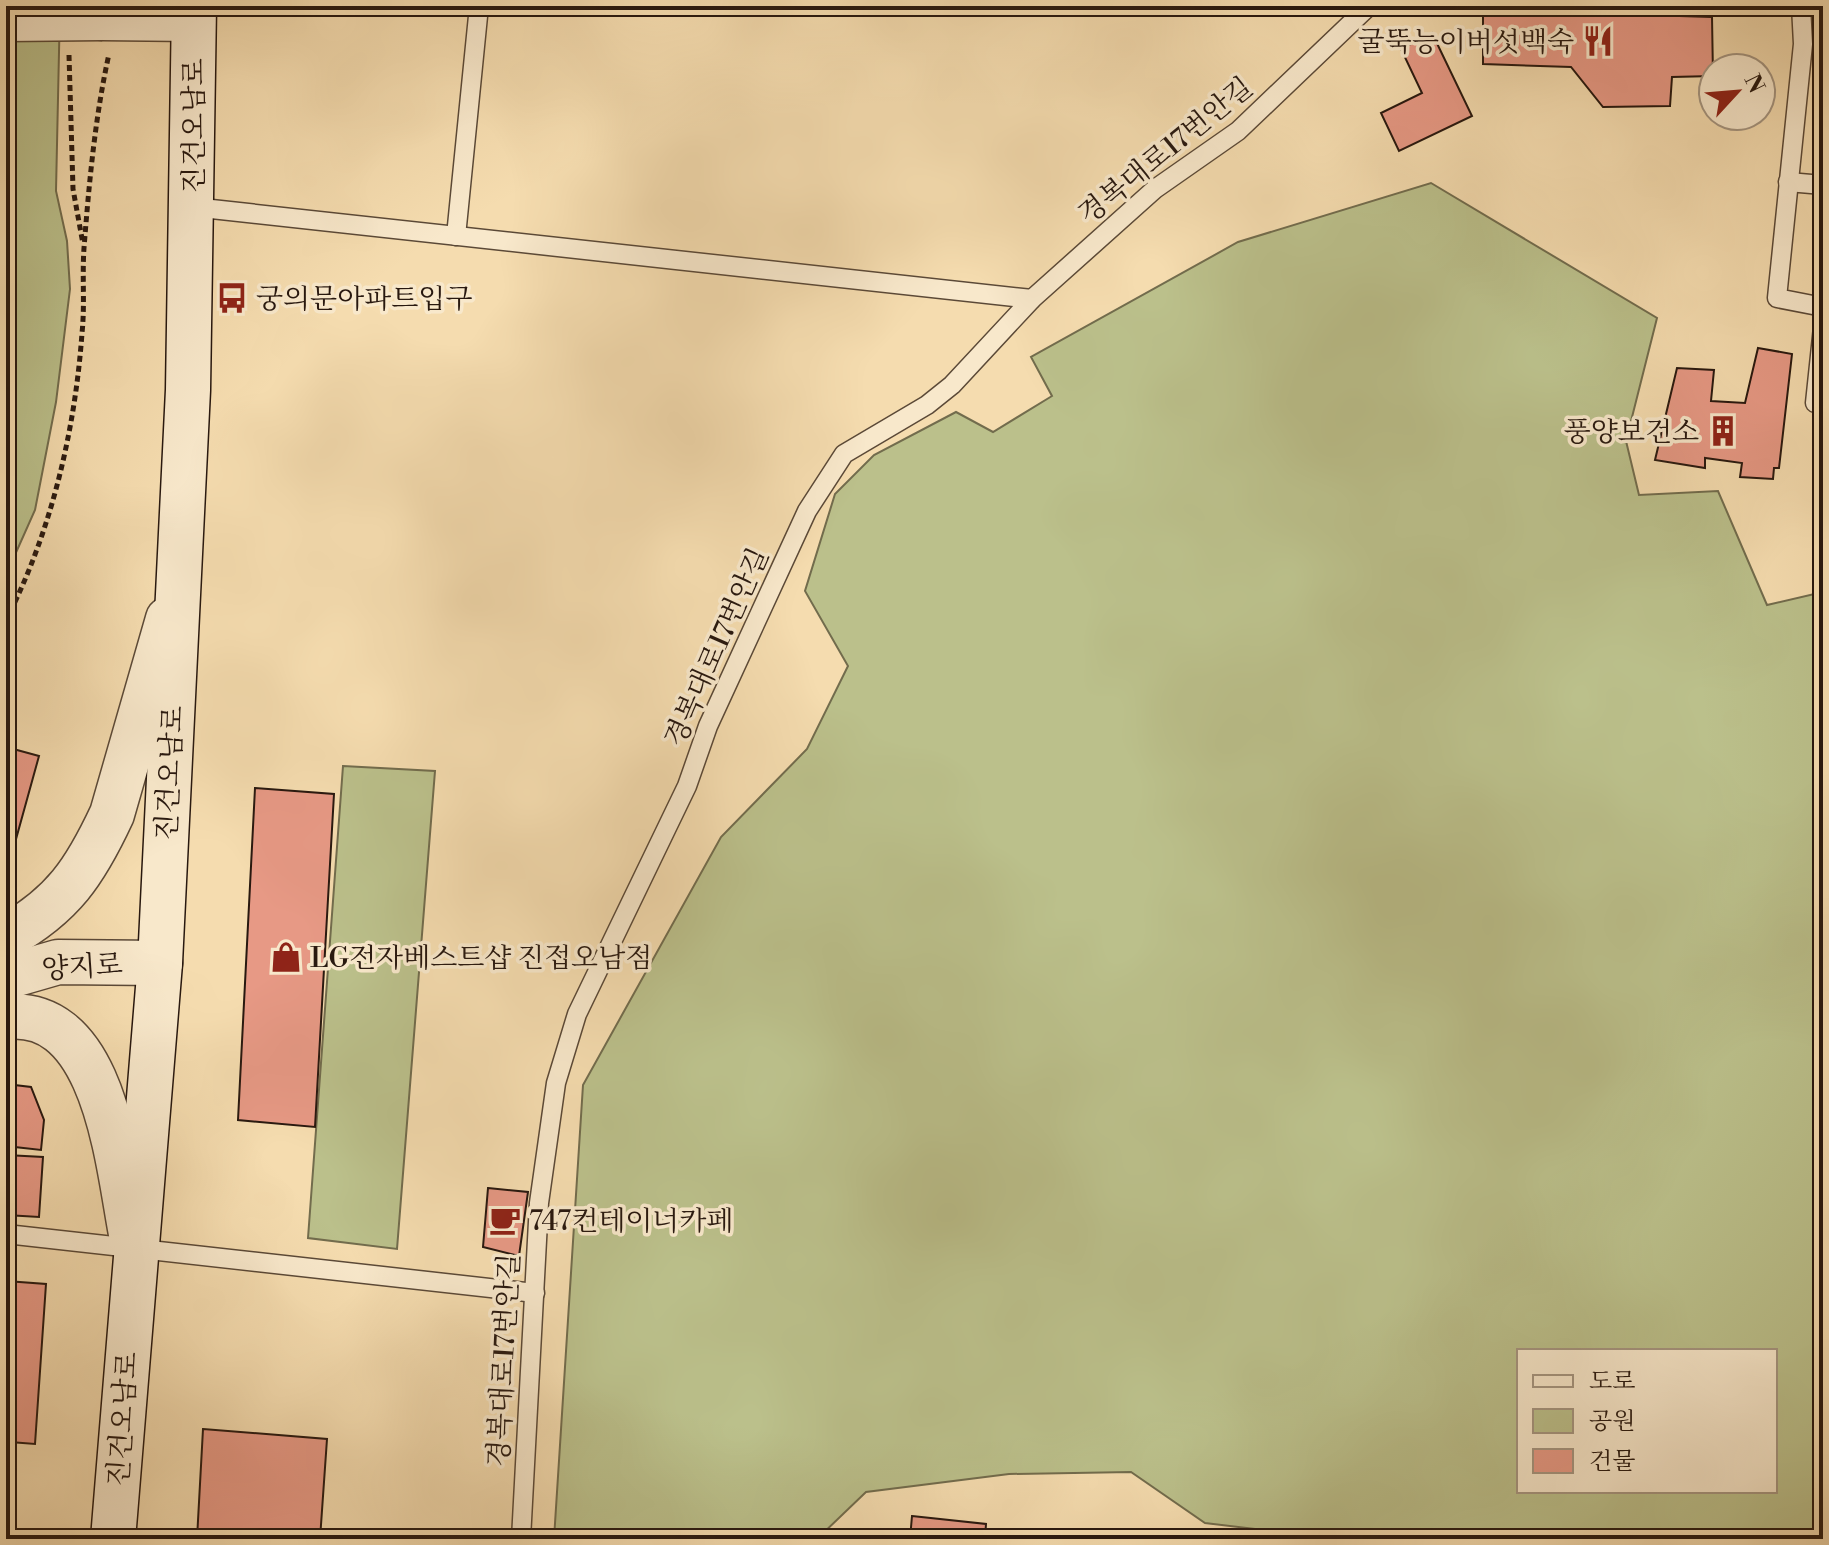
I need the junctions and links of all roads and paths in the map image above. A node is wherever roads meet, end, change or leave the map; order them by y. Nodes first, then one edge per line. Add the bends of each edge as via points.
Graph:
1 (479, 6) edge
2 (1369, 6) edge
3 (1801, 6) edge
4 (194, 14) edge
5 (109, 21) junction
6 (10, 34) edge
7 (69, 45) dead end
8 (6, 129) edge
9 (1788, 182) junction
10 (1823, 185) edge
11 (193, 207) junction
12 (456, 236) junction
13 (84, 249) junction
14 (1032, 299) junction
15 (1823, 307) edge
16 (1823, 327) edge
17 (1815, 403) dead end
18 (179, 582) junction
19 (7, 617) edge
20 (6, 937) edge
21 (160, 963) junction
22 (6, 977) edge
23 (6, 1017) edge
24 (6, 1234) edge
25 (134, 1248) junction
26 (535, 1293) junction
27 (113, 1539) edge
28 (521, 1539) edge

1 - 12 lane
2 - 14 lane, 경복대로17번안길 via 1238,131 1155,189
3 - 9 lane via 1803,44
4 - 5 street
4 - 11 main road, 진건오남로
5 - 6 street, bridge
5 - 13 path
6 - 8 path
7 - 13 path via 73,189
9 - 10 lane
9 - 15 lane via 1777,298
11 - 12 lane
11 - 18 main road, 진건오남로
12 - 14 lane
13 - 19 path via 82,334 67,440 41,541
14 - 26 lane, 경복대로17번안길 via 952,385 844,454 807,511 708,726 687,786 577,1014 547,1131
16 - 17 lane
18 - 20 main road via 112,814 98,843 46,914
18 - 21 main road, 진건오남로
21 - 22 main road, 양지로 via 58,962
21 - 25 main road, 진건오남로
23 - 25 main road via 53,1027 68,1037 91,1071 106,1110
24 - 25 lane
25 - 26 lane
25 - 27 main road, 진건오남로
26 - 28 lane, 경복대로17번안길

